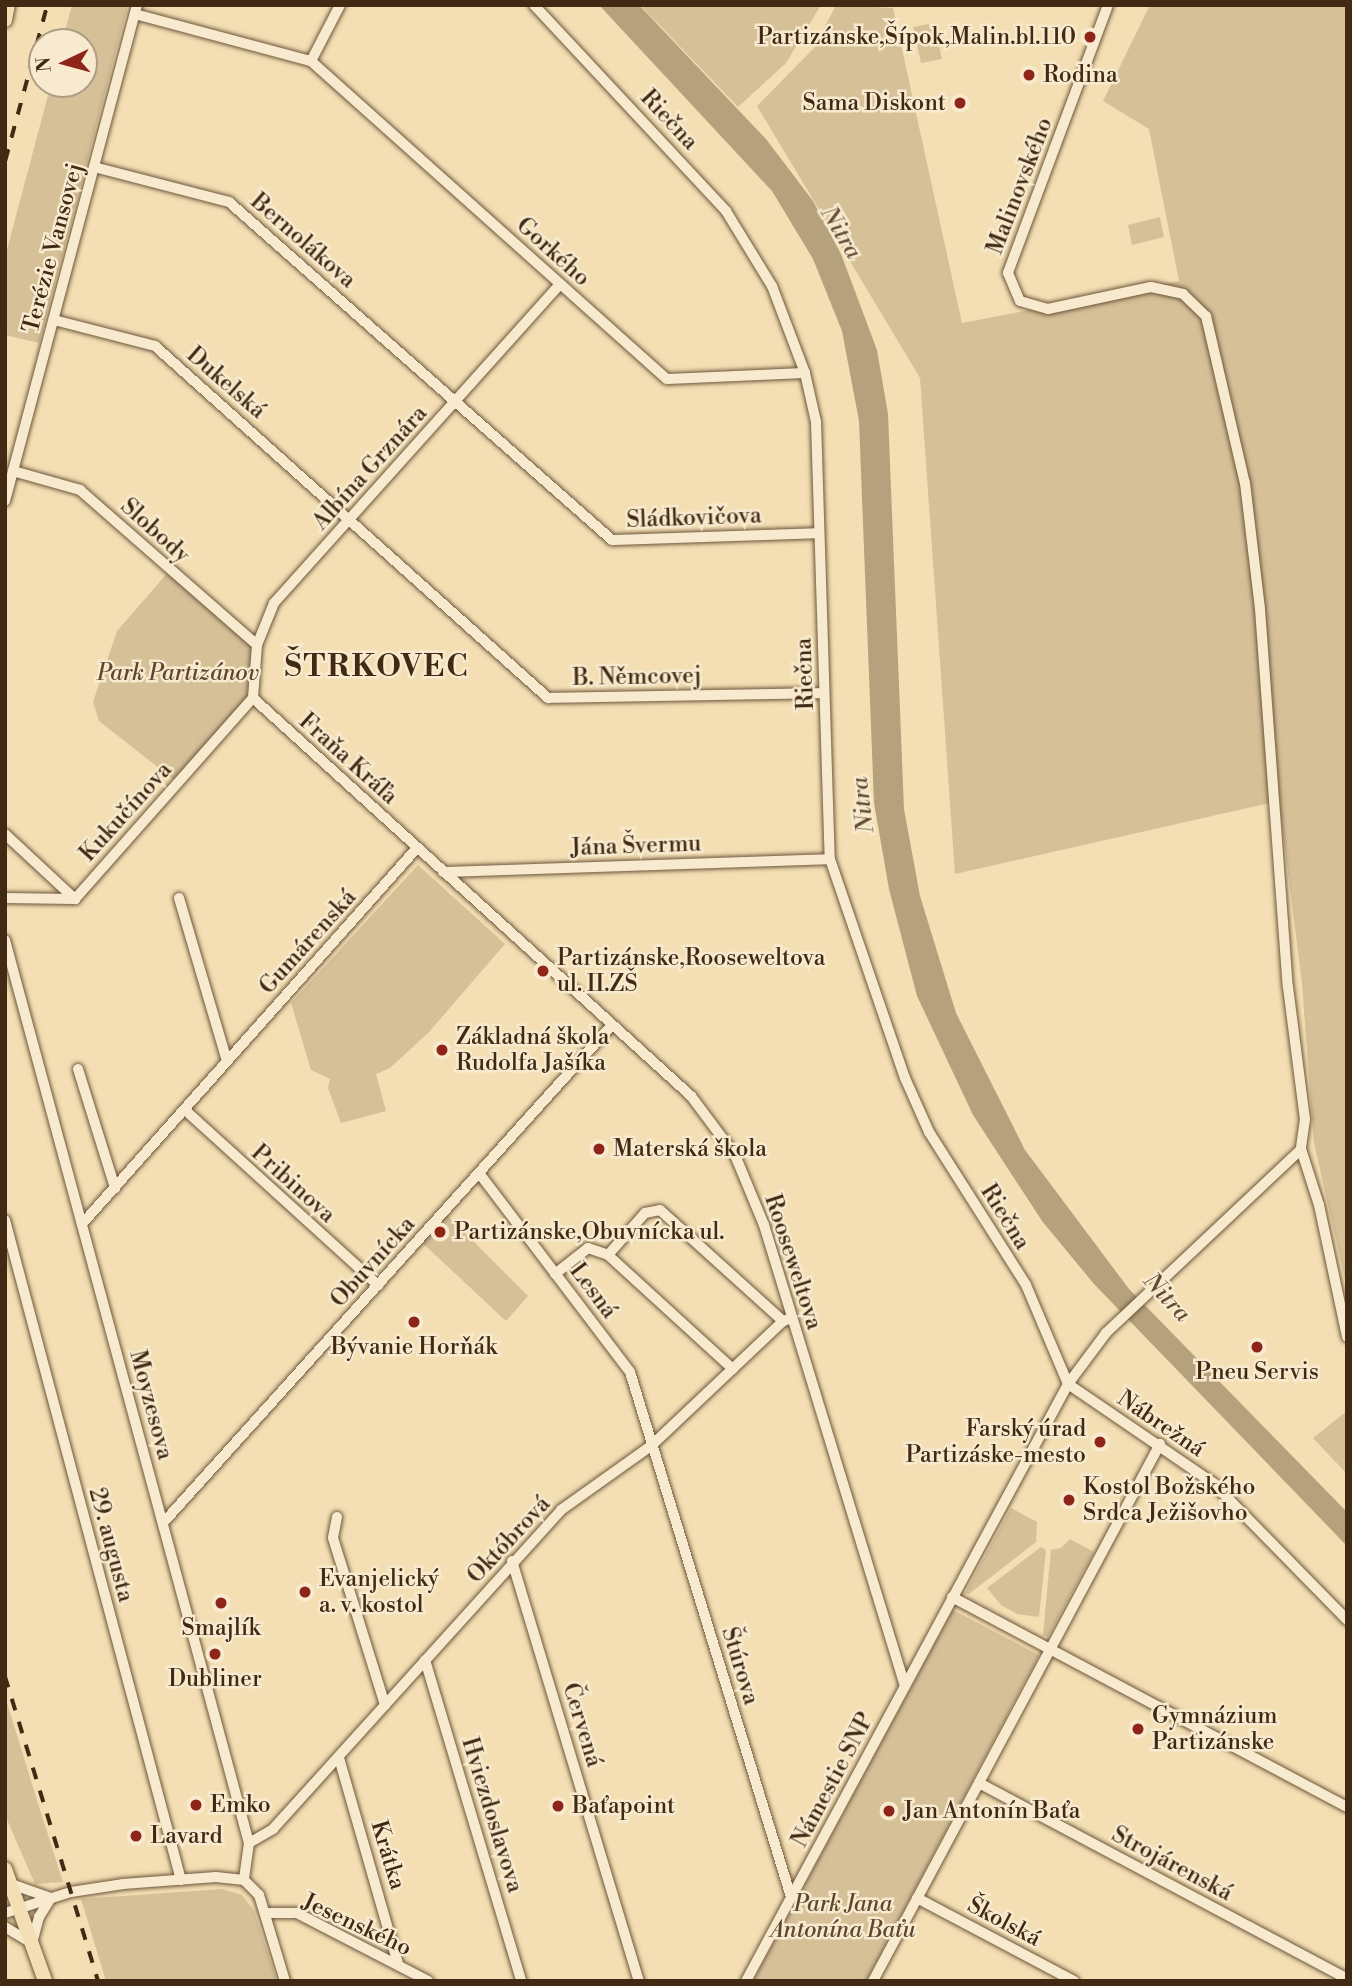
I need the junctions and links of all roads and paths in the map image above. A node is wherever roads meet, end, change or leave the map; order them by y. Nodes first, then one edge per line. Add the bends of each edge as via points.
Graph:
1 (8, 5) edge
2 (340, 5) edge
3 (534, 5) edge
4 (1108, 5) edge
5 (136, 9) edge
6 (5, 20) edge
7 (311, 61) junction
8 (94, 167) junction
9 (560, 284) junction
10 (54, 320) junction
11 (805, 373) junction
12 (455, 401) junction
13 (13, 471) junction
14 (5, 501) edge
15 (351, 518) junction
16 (819, 533) junction
17 (257, 645) junction
18 (824, 693) junction
19 (253, 698) junction
20 (5, 834) edge
21 (418, 848) junction
22 (830, 859) junction
23 (443, 872) junction
24 (5, 898) edge
25 (179, 898) dead end
26 (75, 899) junction
27 (5, 940) edge
28 (612, 1025) junction
29 (227, 1062) junction
30 (78, 1069) dead end
31 (184, 1110) junction
32 (1301, 1149) junction
33 (479, 1173) junction
34 (115, 1188) junction
35 (5, 1220) edge
36 (82, 1224) junction
37 (608, 1255) junction
38 (555, 1274) junction
39 (378, 1285) junction
40 (788, 1320) junction
41 (1347, 1337) edge
42 (733, 1368) junction
43 (1068, 1384) junction
44 (1160, 1444) junction
45 (652, 1445) junction
46 (337, 1517) dead end
47 (163, 1522) junction
48 (512, 1561) junction
49 (952, 1597) junction
50 (1347, 1620) edge
51 (1051, 1648) junction
52 (425, 1660) junction
53 (905, 1685) junction
54 (385, 1705) junction
55 (338, 1758) junction
56 (979, 1783) junction
57 (1347, 1807) edge
58 (249, 1843) junction
59 (5, 1869) edge
60 (181, 1880) junction
61 (244, 1880) junction
62 (11, 1884) junction
63 (791, 1897) junction
64 (52, 1898) junction
65 (917, 1898) junction
66 (12, 1910) edge
67 (267, 1913) junction
68 (5, 1927) edge
69 (32, 1943) junction
70 (398, 1964) junction
71 (1347, 1979) edge
72 (45, 1981) edge
73 (285, 1981) edge
74 (428, 1981) edge
75 (521, 1981) edge
76 (639, 1981) edge
77 (747, 1981) edge
78 (873, 1981) edge
79 (1074, 1981) edge

1 - 6 main road
2 - 7 street
3 - 11 street, Riečna via 726,211 772,286
4 - 32 street, Malinovského via 1008,273 1020,301 1048,309 1151,286 1183,294 1206,316 1245,483 1258,596 1288,987 1304,1119
5 - 7 street, Gorkého
5 - 8 street, Terézie Vansovej
7 - 9 street, Gorkého
8 - 10 street, Terézie Vansovej
8 - 12 street, Bernolákova via 229,202
9 - 11 street, Gorkého via 667,379
9 - 12 street, Albína Grznára
10 - 13 street, Terézie Vansovej
10 - 15 street, Dukelská via 155,346
11 - 16 street, Riečna via 816,422
12 - 15 street, Albína Grznára
12 - 16 street, Sládkovičova via 612,540
13 - 14 street, Terézie Vansovej
13 - 17 street, Slobody via 80,489
15 - 17 street, Albína Grznára via 274,603
15 - 18 street, B. Němcovej via 548,698
16 - 18 street, Riečna
17 - 19 street, Albína Grznára
18 - 22 street, Riečna
19 - 21 street, Fraňa Kráľa
19 - 26 street, Kukučínova
20 - 26 street
21 - 23 street, Rooseweltova
21 - 29 street, Gumárenská
22 - 23 street, Jána Švermu
22 - 43 street, Riečna via 905,1078 929,1132 1026,1286
23 - 28 street, Rooseweltova
24 - 26 street
25 - 29 street
27 - 36 street, Moyzesova
28 - 33 street, Obuvnícka
28 - 40 street, Rooseweltova via 691,1096 735,1155 764,1225
29 - 31 street, Gumárenská
30 - 34 street
31 - 34 street, Gumárenská
31 - 39 street, Pribinova
32 - 41 street via 1319,1205
32 - 43 street, Námestie SNP via 1106,1334
33 - 38 street, Lesná
33 - 39 street, Obuvnícka
34 - 36 street, Gumárenská
35 - 60 street, 29. augusta
36 - 47 street, Moyzesova
37 - 38 street via 588,1248
37 - 40 street via 645,1213 660,1210
37 - 42 street
38 - 45 street, Lesná via 630,1372
39 - 47 street, Obuvnícka
40 - 42 street, Októbrová
40 - 53 street, Rooseweltova
42 - 45 street, Októbrová
43 - 44 street, Nábrežná
43 - 49 street, Námestie SNP
44 - 50 street, Nábrežná via 1213,1483
44 - 51 street
45 - 48 street, Októbrová via 561,1510
45 - 63 street, Štúrova
46 - 54 street via 333,1538
47 - 58 street, Moyzesova
48 - 52 street, Októbrová
48 - 76 street, Červená
49 - 51 street
49 - 53 street, Námestie SNP
51 - 56 street
51 - 57 street
52 - 54 street, Októbrová
52 - 75 street, Hviezdoslavova
53 - 63 street, Námestie SNP
54 - 55 street, Októbrová
55 - 58 street, Októbrová via 271,1831
55 - 70 street, Krátka
56 - 65 street
56 - 71 street, Strojárenská
58 - 61 street, Moyzesova
59 - 62 main road
60 - 61 street
60 - 64 street via 111,1886
61 - 67 street via 259,1895
62 - 64 street
62 - 66 main road
63 - 77 street, Námestie SNP
64 - 66 street
64 - 69 street via 39,1917
65 - 78 street
65 - 79 street, Školská
66 - 69 main road
67 - 70 street, Jesenského via 297,1913
67 - 73 street
68 - 69 street
69 - 72 main road
70 - 74 street, Jesenského

